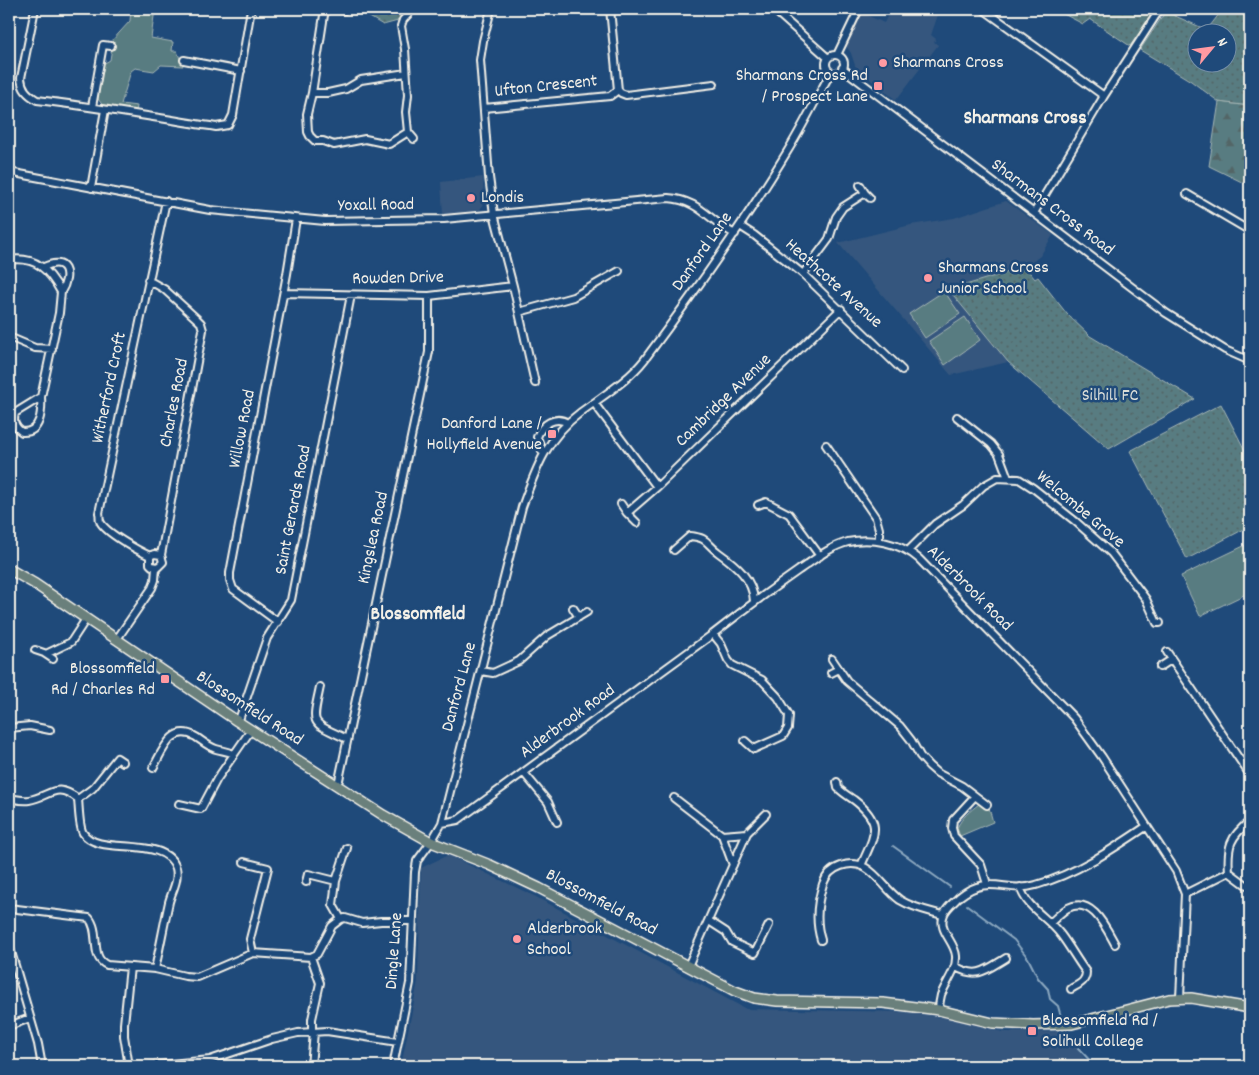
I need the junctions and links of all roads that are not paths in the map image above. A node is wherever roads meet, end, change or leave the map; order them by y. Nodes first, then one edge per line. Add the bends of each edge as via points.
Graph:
1 (35, 9) edge
2 (243, 9) edge
3 (327, 9) edge
4 (413, 9) edge
5 (491, 9) edge
6 (610, 9) edge
7 (773, 9) edge
8 (859, 9) edge
9 (983, 9) edge
10 (1160, 9) edge
11 (251, 10) edge
12 (111, 46) dead end
13 (837, 55) junction
14 (828, 58) junction
15 (184, 60) dead end
16 (842, 68) junction
17 (241, 71) junction
18 (831, 72) junction
19 (406, 73) junction
20 (714, 84) dead end
21 (618, 90) junction
22 (312, 93) junction
23 (1104, 96) junction
24 (92, 107) junction
25 (484, 108) junction
26 (105, 110) junction
27 (408, 132) junction
28 (414, 139) dead end
29 (9, 172) edge
30 (860, 185) dead end
31 (91, 188) junction
32 (1187, 194) dead end
33 (166, 201) junction
34 (1034, 213) junction
35 (494, 214) junction
36 (296, 219) junction
37 (740, 226) junction
38 (1250, 232) edge
39 (735, 234) junction
40 (9, 260) edge
41 (44, 267) junction
42 (618, 271) dead end
43 (802, 274) junction
44 (148, 280) junction
45 (513, 286) junction
46 (61, 292) junction
47 (284, 292) junction
48 (351, 295) junction
49 (429, 296) junction
50 (841, 309) junction
51 (519, 312) junction
52 (9, 337) edge
53 (52, 349) junction
54 (1250, 361) edge
55 (902, 370) dead end
56 (535, 383) dead end
57 (41, 397) junction
58 (594, 403) junction
59 (957, 417) dead end
60 (568, 423) junction
61 (826, 445) dead end
62 (543, 453) junction
63 (1008, 478) junction
64 (656, 487) junction
65 (621, 504) dead end
66 (758, 505) dead end
67 (628, 513) junction
68 (637, 523) dead end
69 (879, 541) junction
70 (674, 550) dead end
71 (909, 550) junction
72 (161, 555) junction
73 (150, 556) junction
74 (820, 556) junction
75 (156, 568) junction
76 (9, 569) edge
77 (754, 601) junction
78 (573, 608) dead end
79 (587, 612) dead end
80 (579, 617) junction
81 (86, 619) junction
82 (278, 622) junction
83 (1160, 623) dead end
84 (713, 634) junction
85 (117, 639) junction
86 (35, 650) dead end
87 (1167, 652) dead end
88 (46, 654) junction
89 (832, 658) dead end
90 (53, 659) dead end
91 (1170, 660) junction
92 (1160, 667) dead end
93 (839, 669) junction
94 (481, 672) junction
95 (832, 674) dead end
96 (320, 688) dead end
97 (237, 721) junction
98 (9, 728) edge
99 (50, 730) dead end
100 (251, 730) junction
101 (347, 739) junction
102 (745, 741) dead end
103 (234, 754) junction
104 (123, 762) dead end
105 (164, 766) dead end
106 (524, 773) junction
107 (1250, 775) edge
108 (837, 782) dead end
109 (336, 785) junction
110 (975, 796) junction
111 (9, 798) edge
112 (674, 798) dead end
113 (78, 799) junction
114 (179, 804) dead end
115 (987, 805) dead end
116 (766, 814) dead end
117 (1250, 821) edge
118 (558, 822) dead end
119 (442, 823) junction
120 (1146, 826) junction
121 (747, 833) junction
122 (722, 835) junction
123 (432, 842) junction
124 (347, 848) dead end
125 (244, 862) dead end
126 (733, 865) junction
127 (861, 866) junction
128 (1229, 872) junction
129 (306, 882) dead end
130 (336, 882) junction
131 (987, 884) junction
132 (1250, 886) edge
133 (1020, 887) junction
134 (1185, 894) junction
135 (9, 908) edge
136 (943, 915) junction
137 (341, 919) junction
138 (412, 921) junction
139 (709, 921) junction
140 (1050, 923) junction
141 (769, 924) dead end
142 (821, 940) dead end
143 (9, 944) edge
144 (1115, 944) dead end
145 (253, 953) junction
146 (312, 957) junction
147 (1006, 958) dead end
148 (688, 966) junction
149 (130, 967) junction
150 (956, 967) junction
151 (155, 969) junction
152 (1071, 989) dead end
153 (1180, 998) junction
154 (1250, 1008) edge
155 (938, 1010) junction
156 (30, 1018) junction
157 (9, 1026) edge
158 (313, 1032) junction
159 (398, 1042) junction
160 (210, 1063) edge
161 (42, 1066) edge
162 (129, 1066) edge
163 (151, 1066) edge
164 (311, 1066) edge
165 (393, 1066) edge

1 - 24 street via 21,78 25,91 37,100
2 - 11 street
3 - 22 street
4 - 19 street via 401,26
5 - 25 street via 480,60
6 - 21 street, Ufton Crescent
7 - 14 street
8 - 13 street
9 - 23 street
10 - 23 street
11 - 17 street
12 - 24 street via 103,45
13 - 14 street
13 - 16 street via 843,60
14 - 18 street via 826,65
15 - 17 street
16 - 18 street
16 - 34 street, Sharmans Cross Road
17 - 26 street via 233,115 222,127
18 - 37 street, Danford Lane via 788,151
19 - 22 street via 361,80 346,89 328,93
19 - 27 street
20 - 21 street via 626,95
21 - 25 street, Ufton Crescent via 610,96
22 - 27 street via 307,114 308,132 315,141 338,146 365,139 389,144
23 - 34 street
24 - 26 street
25 - 35 street
26 - 31 street
27 - 28 street
29 - 31 street, Yoxall Road
30 - 43 street via 867,196 843,207 829,239
31 - 33 street, Yoxall Road
32 - 38 street
33 - 36 street, Yoxall Road via 227,212
33 - 44 street, Witherford Croft
34 - 54 street, Sharmans Cross Road via 1166,313 1225,350
35 - 36 street, Yoxall Road via 371,222
35 - 39 street, Yoxall Road via 668,198 692,203
35 - 45 street
36 - 47 street, Willow Road
37 - 39 street, Danford Lane
37 - 43 street, Heathcote Avenue
39 - 58 street, Danford Lane via 638,367
40 - 41 street via 20,258
41 - 46 street
41 - 46 street via 52,263 65,269 68,276
42 - 51 street via 573,297
43 - 50 street, Heathcote Avenue
44 - 72 street, Charles Road via 164,289 198,319 203,330
44 - 73 street, Witherford Croft via 99,513 105,528
45 - 49 street, Rowden Drive
45 - 51 street
46 - 53 street
47 - 48 street, Rowden Drive
47 - 82 street, Willow Road via 230,573 233,589
48 - 49 street, Rowden Drive
48 - 82 street, Saint Gerards Road via 291,600
49 - 101 street, Kingslea Road via 429,352
50 - 55 street, Heathcote Avenue
50 - 64 street, Cambridge Avenue
51 - 56 street
52 - 53 street via 36,348
53 - 57 street
57 - 57 street via 37,426 29,432 22,432 14,422 15,413
58 - 60 street, Danford Lane
58 - 64 street
59 - 63 street, Welcombe Grove via 990,444
60 - 62 street, Danford Lane
60 - 62 street, Danford Lane via 557,419 540,432 538,438
61 - 69 street via 876,518
62 - 94 street, Danford Lane via 522,507
63 - 71 street, Welcombe Grove via 997,478 983,486 935,524
63 - 83 street, Welcombe Grove via 1019,479 1034,488 1111,554
64 - 67 street, Cambridge Avenue
65 - 67 street
66 - 74 street via 766,502 788,514
67 - 68 street
69 - 71 street, Alderbrook Road
69 - 74 street, Alderbrook Road via 848,542
70 - 77 street via 690,536 706,540 738,568 751,587
71 - 120 street, Alderbrook Road via 1074,718
72 - 73 street
72 - 75 street, Charles Road via 163,562
73 - 75 street via 150,564
74 - 77 street, Alderbrook Road
75 - 85 street, Charles Road via 152,588
76 - 81 main road, Blossomfield Road
77 - 84 street, Alderbrook Road
78 - 80 street
79 - 80 street
80 - 94 street via 547,636 519,661 492,673
81 - 85 main road, Blossomfield Road
81 - 88 street via 71,642
82 - 97 street, Saint Gerards Road via 267,638
84 - 102 street via 728,660 762,680 789,715 788,728 782,736 756,749
84 - 106 street, Alderbrook Road
85 - 97 main road, Blossomfield Road
86 - 88 street
87 - 91 street
88 - 90 street
89 - 93 street
91 - 92 street
91 - 107 street
93 - 95 street
93 - 110 street via 847,681 900,726 929,766
94 - 119 street, Danford Lane
96 - 101 street via 315,719 318,724
97 - 100 main road, Blossomfield Road
98 - 99 street via 30,726
100 - 103 street
100 - 109 main road, Blossomfield Road
101 - 109 street, Kingslea Road
103 - 105 street via 182,732 170,739 155,765
103 - 114 street via 201,809
104 - 113 street via 117,758 93,788
106 - 118 street via 548,802
106 - 119 street, Alderbrook Road via 458,820
108 - 127 street via 838,788 875,825 875,834
109 - 123 main road, Blossomfield Road
110 - 115 street
110 - 131 street via 954,820 952,828 954,836 980,864
111 - 113 street via 27,800 53,791 70,793
112 - 122 street
113 - 151 street via 85,836 106,844 152,849 162,853 176,868
116 - 121 street
117 - 128 street via 1231,840
119 - 123 street, Danford Lane
120 - 133 street via 1114,848 1060,876
120 - 134 street, Alderbrook Road via 1176,871
121 - 122 street
121 - 126 street
122 - 126 street
123 - 138 street, Dingle Lane via 417,860
123 - 148 main road, Blossomfield Road via 539,888
124 - 130 street
125 - 145 street via 268,868 250,939
126 - 139 street
127 - 136 street via 910,906
127 - 142 street via 844,865 826,876 817,911
128 - 132 street
128 - 134 street
129 - 130 street via 308,874
130 - 137 street via 333,905
131 - 133 street
131 - 136 street via 969,889
133 - 140 street via 1028,904
134 - 153 street, Alderbrook Road
135 - 149 street via 89,918 96,930 96,951 101,961 111,966
136 - 150 street via 943,927 956,953
137 - 138 street via 362,923
137 - 146 street via 332,926 317,954
138 - 159 street, Dingle Lane via 410,983
139 - 141 street via 726,932 732,942 755,953
139 - 148 street
140 - 144 street via 1069,908 1089,909 1096,912
140 - 152 street via 1086,972 1083,982
143 - 156 street
145 - 146 street
145 - 151 street via 197,977
146 - 158 street via 320,983 312,1019
147 - 150 street via 974,974
148 - 155 main road, Blossomfield Road via 754,998 883,1003
149 - 151 street
149 - 162 street via 124,1024
150 - 155 street via 950,974
153 - 154 main road, Blossomfield Road
153 - 155 main road, Blossomfield Road via 1064,1024 993,1023
156 - 157 street
156 - 161 street
158 - 159 street
158 - 160 street via 279,1037
158 - 164 street
159 - 165 street, Dingle Lane
160 - 163 street

